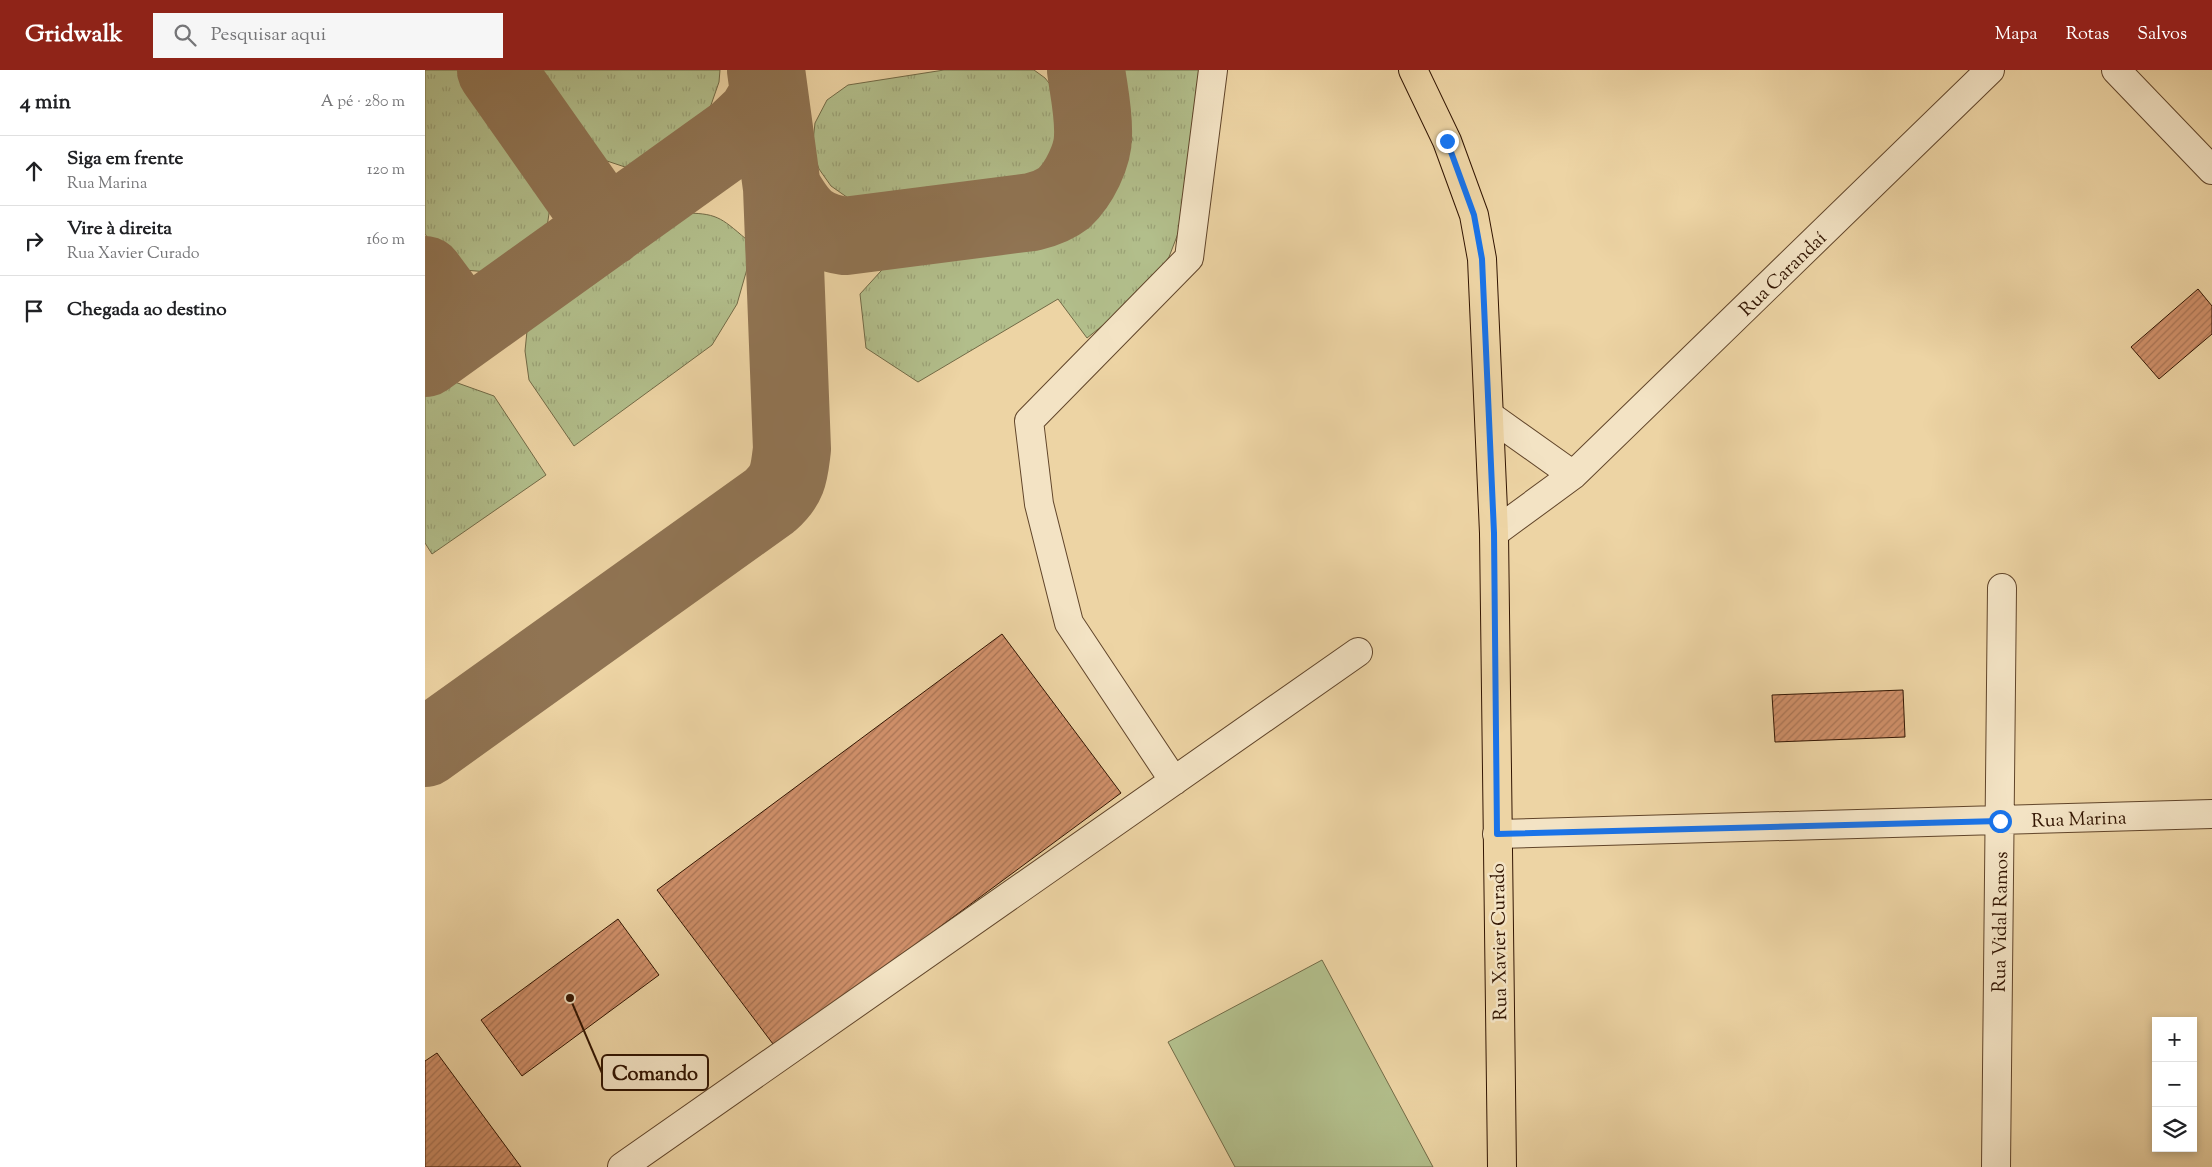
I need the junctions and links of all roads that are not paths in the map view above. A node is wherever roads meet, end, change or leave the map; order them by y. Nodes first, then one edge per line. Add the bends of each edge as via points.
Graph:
1 (1213, 70) edge
2 (1413, 70) edge
3 (1991, 70) edge
4 (2117, 70) edge
5 (2212, 170) edge
6 (1490, 416) junction
7 (1573, 475) junction
8 (1494, 533) junction
9 (2002, 588) dead end
10 (1358, 652) dead end
11 (1174, 782) junction
12 (2212, 814) edge
13 (2000, 821) junction
14 (1497, 834) junction
15 (621, 1167) edge
16 (1501, 1167) edge
17 (1996, 1167) edge

1 - 11 street via 1189,258 1029,421 1039,504 1069,623
2 - 6 main road, Rua Xavier Curado via 1447,141 1474,215 1482,259
3 - 7 street, Rua Carandaí
4 - 5 street
6 - 7 street
6 - 8 main road, Rua Xavier Curado
7 - 8 street, Rua Carandaí
8 - 14 main road, Rua Xavier Curado
9 - 13 street, Rua Vidal Ramos
10 - 11 street
11 - 15 street
12 - 13 street, Rua Marina
13 - 14 street, Rua Marina
13 - 17 street, Rua Vidal Ramos
14 - 16 main road, Rua Xavier Curado

